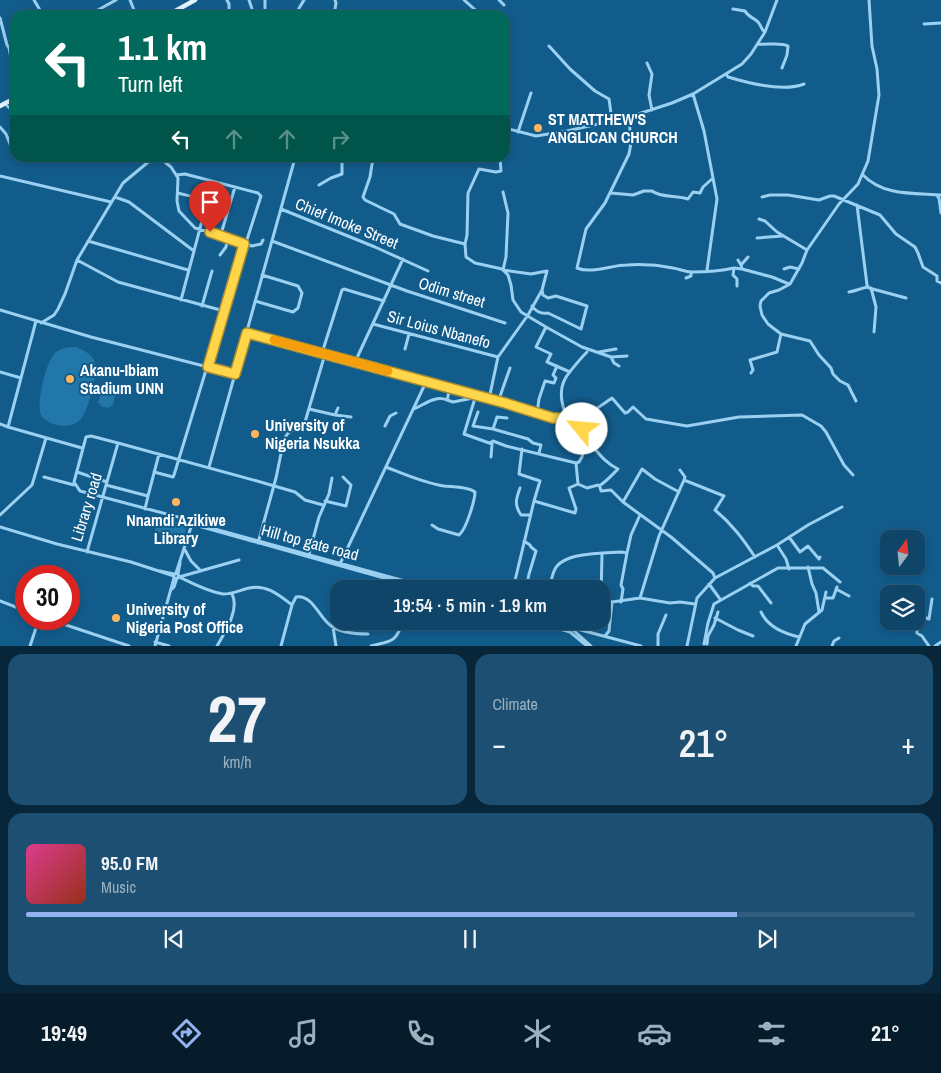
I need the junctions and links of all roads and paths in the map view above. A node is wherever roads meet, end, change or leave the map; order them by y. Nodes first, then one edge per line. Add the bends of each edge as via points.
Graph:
1 (116, 0) edge
2 (195, 0) edge
3 (265, 0) edge
4 (464, 0) edge
5 (499, 0) edge
6 (777, 0) edge
7 (869, 0) edge
8 (504, 5) dead end
9 (265, 8) dead end
10 (733, 8) dead end
11 (98, 10) edge
12 (177, 10) edge
13 (475, 10) edge
14 (0, 18) edge
15 (941, 23) edge
16 (924, 24) dead end
17 (766, 32) junction
18 (758, 44) junction
19 (550, 46) dead end
20 (9, 48) joint
21 (10, 52) edge
22 (648, 63) dead end
23 (782, 68) dead end
24 (726, 74) junction
25 (804, 84) dead end
26 (531, 93) dead end
27 (694, 94) junction
28 (652, 110) junction
29 (629, 117) junction
30 (612, 121) junction
31 (0, 127) edge
32 (510, 130) edge
33 (518, 132) junction
34 (10, 144) edge
35 (148, 162) edge
36 (164, 162) edge
37 (294, 162) edge
38 (342, 162) edge
39 (372, 162) edge
40 (500, 162) edge
41 (176, 175) junction
42 (863, 175) junction
43 (0, 176) edge
44 (713, 178) junction
45 (319, 184) dead end
46 (236, 187) junction
47 (503, 192) dead end
48 (178, 193) junction
49 (610, 194) junction
50 (936, 195) junction
51 (941, 195) edge
52 (115, 197) junction
53 (762, 197) dead end
54 (844, 199) junction
55 (111, 202) junction
56 (206, 202) junction
57 (857, 206) junction
58 (204, 209) junction
59 (281, 209) junction
60 (217, 212) junction
61 (941, 213) edge
62 (226, 215) junction
63 (759, 219) dead end
64 (199, 229) junction
65 (221, 234) junction
66 (784, 236) junction
67 (228, 238) junction
68 (757, 238) dead end
69 (262, 240) dead end
70 (88, 241) junction
71 (272, 241) junction
72 (244, 244) junction
73 (464, 244) junction
74 (807, 250) junction
75 (194, 251) junction
76 (220, 255) dead end
77 (748, 257) dead end
78 (77, 260) junction
79 (403, 260) junction
80 (738, 260) dead end
81 (741, 267) junction
82 (734, 268) junction
83 (784, 269) dead end
84 (799, 269) junction
85 (188, 270) junction
86 (503, 270) junction
87 (707, 270) junction
88 (212, 271) dead end
89 (428, 271) dead end
90 (691, 272) junction
91 (262, 275) junction
92 (686, 278) dead end
93 (790, 284) junction
94 (941, 284) edge
95 (391, 286) junction
96 (737, 286) dead end
97 (870, 288) junction
98 (542, 290) junction
99 (848, 292) dead end
100 (906, 298) dead end
101 (181, 300) junction
102 (255, 301) junction
103 (384, 301) junction
104 (202, 306) junction
105 (532, 306) junction
106 (0, 310) edge
107 (224, 312) junction
108 (528, 315) junction
109 (36, 321) junction
110 (505, 322) dead end
111 (41, 323) junction
112 (373, 324) junction
113 (546, 327) junction
114 (874, 332) dead end
115 (247, 333) junction
116 (409, 334) junction
117 (781, 334) junction
118 (405, 349) dead end
119 (616, 349) dead end
120 (587, 352) dead end
121 (598, 352) junction
122 (324, 354) junction
123 (627, 356) dead end
124 (498, 357) junction
125 (611, 357) junction
126 (355, 362) junction
127 (557, 366) junction
128 (619, 366) dead end
129 (208, 367) junction
130 (510, 368) dead end
131 (0, 372) edge
132 (570, 372) junction
133 (751, 373) dead end
134 (235, 374) junction
135 (21, 378) junction
136 (426, 382) junction
137 (450, 388) junction
138 (476, 396) junction
139 (489, 399) junction
140 (447, 400) junction
141 (856, 401) dead end
142 (498, 402) junction
143 (338, 408) dead end
144 (309, 409) junction
145 (414, 409) junction
146 (478, 412) dead end
147 (396, 413) dead end
148 (537, 413) junction
149 (335, 415) junction
150 (351, 417) dead end
151 (508, 418) dead end
152 (569, 418) junction
153 (0, 424) edge
154 (385, 426) dead end
155 (8, 427) junction
156 (493, 429) junction
157 (46, 438) junction
158 (586, 440) junction
159 (118, 443) junction
160 (490, 443) junction
161 (82, 448) junction
162 (522, 449) junction
163 (539, 453) junction
164 (159, 454) junction
165 (491, 457) dead end
166 (180, 459) junction
167 (576, 463) junction
168 (209, 467) junction
169 (386, 467) junction
170 (680, 470) dead end
171 (76, 472) junction
172 (154, 472) junction
173 (853, 475) dead end
174 (44, 477) dead end
175 (332, 478) dead end
176 (343, 478) dead end
177 (684, 480) junction
178 (107, 483) junction
179 (578, 484) junction
180 (74, 485) junction
181 (274, 486) junction
182 (599, 486) junction
183 (520, 488) dead end
184 (679, 492) junction
185 (148, 496) junction
186 (103, 497) junction
187 (325, 501) junction
188 (534, 501) junction
189 (623, 502) junction
190 (323, 505) junction
191 (842, 507) dead end
192 (145, 509) junction
193 (0, 515) edge
194 (530, 515) junction
195 (640, 515) junction
196 (193, 523) junction
197 (432, 525) dead end
198 (0, 527) edge
199 (662, 530) junction
200 (789, 537) junction
201 (524, 541) junction
202 (258, 542) junction
203 (777, 545) junction
204 (184, 550) junction
205 (88, 552) junction
206 (627, 553) junction
207 (602, 554) junction
208 (308, 555) junction
209 (755, 557) junction
210 (820, 557) dead end
211 (239, 560) dead end
212 (340, 564) junction
213 (808, 567) junction
214 (789, 569) junction
215 (201, 571) junction
216 (176, 576) junction
217 (715, 578) junction
218 (393, 580) edge
219 (515, 580) edge
220 (528, 580) edge
221 (551, 580) edge
222 (840, 582) dead end
223 (750, 583) junction
224 (709, 584) junction
225 (826, 592) dead end
226 (232, 594) junction
227 (849, 596) dead end
228 (640, 598) junction
229 (826, 598) junction
230 (720, 599) junction
231 (932, 599) dead end
232 (0, 601) edge
233 (612, 602) junction
234 (621, 602) junction
235 (695, 604) junction
236 (771, 604) dead end
237 (292, 605) junction
238 (15, 607) edge
239 (718, 612) dead end
240 (760, 612) dead end
241 (819, 612) junction
242 (666, 615) dead end
243 (716, 618) junction
244 (330, 625) edge
245 (35, 630) edge
246 (80, 630) edge
247 (333, 630) edge
248 (343, 630) edge
249 (400, 630) edge
250 (563, 630) edge
251 (573, 630) edge
252 (582, 630) edge
253 (368, 634) dead end
254 (606, 636) junction
255 (754, 636) dead end
256 (799, 637) junction
257 (839, 638) dead end
258 (941, 642) edge
259 (155, 644) edge
260 (127, 645) edge
261 (705, 645) edge
262 (30, 646) edge
263 (169, 646) edge
264 (217, 646) edge
265 (281, 646) edge
266 (336, 646) edge
267 (371, 646) edge
268 (587, 646) edge
269 (591, 646) edge
270 (641, 646) edge
271 (658, 646) edge
272 (687, 646) edge
273 (712, 646) edge
274 (796, 646) edge
275 (832, 646) edge
276 (929, 646) edge
277 (935, 646) edge

1 - 11 street
2 - 12 main road
3 - 9 street
4 - 13 street
5 - 8 street
6 - 17 street
7 - 42 street via 879,95 872,145
10 - 17 street via 745,11
14 - 20 street
15 - 16 street
17 - 18 street
18 - 23 street via 788,46
18 - 24 street via 742,64
19 - 30 street via 570,69 595,91 610,99
20 - 21 street
22 - 28 street via 652,74 649,95
24 - 25 street via 748,83 795,88
24 - 27 street
26 - 33 street
27 - 28 street
27 - 44 street
28 - 29 street
29 - 30 street
29 - 49 street via 631,143
30 - 33 street via 536,136
31 - 34 street
32 - 33 street
35 - 52 street via 123,183
36 - 41 street
37 - 59 street
38 - 45 street via 342,174
39 - 73 street via 363,197 365,200 394,214 400,224
40 - 73 street via 501,171 479,169 468,193
41 - 46 street via 185,174
41 - 48 street
42 - 50 street via 868,181 891,191
42 - 54 street
43 - 55 street
44 - 49 street via 700,193 693,192 688,199 656,194 652,190 633,195
44 - 87 street via 716,206
46 - 62 street
46 - 72 street via 260,195
47 - 86 street via 508,213
48 - 56 street
48 - 64 street via 180,213
49 - 90 street via 586,229 577,268 642,265
50 - 51 street
50 - 61 street
52 - 55 street
52 - 75 street via 130,202
53 - 54 street via 788,195 818,200 830,196
54 - 57 street
54 - 74 street
55 - 70 street
56 - 58 street
56 - 60 street
57 - 94 street via 884,218 896,234 915,247 923,267 937,276 936,281
57 - 97 street
58 - 60 street
58 - 64 street
59 - 71 street
59 - 79 street, Chief Imoke Street
60 - 62 street
62 - 65 street
63 - 66 street
64 - 65 street
64 - 75 street
65 - 67 street
66 - 68 street
66 - 74 street
67 - 72 street
67 - 76 street
69 - 72 street via 257,246
70 - 78 street
70 - 85 street
71 - 91 street
71 - 95 street, Odim street
72 - 107 street
73 - 86 street via 468,260
74 - 84 street
75 - 85 street
77 - 81 street
78 - 101 street via 118,282
78 - 111 street via 62,303 54,315
79 - 89 street, Chief Imoke Street
79 - 95 street
80 - 81 street
81 - 82 street
81 - 93 street
82 - 87 street
82 - 96 street
83 - 84 street
84 - 93 street
85 - 101 street
86 - 98 street via 531,274 547,271
86 - 108 street via 511,285 513,300 521,312
87 - 90 street
88 - 104 street
90 - 92 street via 691,276
91 - 102 street
91 - 102 street via 298,286 302,293 298,308 293,312
93 - 117 street via 769,293 760,306 768,324
95 - 103 street
95 - 110 street, Odim street
97 - 99 street
97 - 100 street
97 - 114 street via 876,308
98 - 105 street
98 - 105 street via 548,298 556,296 587,306 581,329 548,313 535,311
101 - 104 street
102 - 115 street
103 - 112 street
103 - 122 street via 342,290
104 - 107 street
105 - 108 street
106 - 109 street
107 - 129 street
108 - 113 street
108 - 124 street
109 - 111 street
109 - 135 street
111 - 129 street
112 - 116 street, Sir Loius Nbanefo
112 - 126 street
113 - 121 street
113 - 127 street via 536,347 551,354 547,362
115 - 122 street
115 - 134 street
116 - 118 street
116 - 124 street, Sir Loius Nbanefo
117 - 133 street via 777,352 750,360
117 - 141 street via 810,341 833,374 848,385
119 - 121 street
120 - 132 street
121 - 125 street
122 - 126 street
122 - 144 street
123 - 125 street
124 - 139 street
125 - 128 street
126 - 136 street
127 - 132 street
127 - 148 street via 553,374 556,378 554,383 545,381
129 - 134 street
129 - 166 street
130 - 142 street
131 - 135 street
132 - 152 street via 564,380 561,394
134 - 168 street
135 - 155 street
136 - 137 street
136 - 145 street
137 - 138 street
137 - 140 street
138 - 139 street
138 - 140 street via 453,402
138 - 160 street via 464,434
139 - 142 street
140 - 145 street via 436,398
142 - 148 street
143 - 149 street
144 - 149 street
144 - 181 street via 305,422 288,433 284,440
145 - 169 street
146 - 156 street via 473,426
147 - 154 street via 390,416
148 - 152 street
149 - 150 street
151 - 156 street via 497,417
152 - 158 street via 578,428 587,431
152 - 173 street via 612,398 625,414 633,407 646,419 687,426 740,417 802,415 821,426
153 - 155 street
155 - 157 street
156 - 163 street via 541,445
157 - 161 street
157 - 193 street via 32,485
158 - 167 street via 582,457
158 - 182 street via 602,458 618,469
159 - 161 street via 89,436
159 - 164 street
159 - 178 street, Library road
160 - 162 street via 493,441
160 - 165 street via 493,446
161 - 171 street
162 - 163 street
162 - 188 street via 519,474 540,481
163 - 167 street
164 - 166 street
164 - 172 street
166 - 168 street
166 - 172 street via 172,477
167 - 179 street
168 - 181 street
169 - 197 street via 407,476 475,492 463,532 459,535
169 - 212 street
170 - 177 street
171 - 178 street
171 - 180 street
172 - 185 street
174 - 180 street
175 - 187 street
176 - 187 street via 351,485 346,506
177 - 184 street
177 - 209 street via 724,496 715,510 728,520
178 - 185 street
178 - 186 street, Library road
179 - 182 street via 587,488
179 - 188 street via 569,488 575,513
180 - 186 street via 82,492
181 - 190 street
181 - 202 street
182 - 189 street via 601,491 611,490
183 - 194 street via 516,508 521,515
184 - 189 street via 642,469
184 - 199 street
185 - 192 street
186 - 192 street
186 - 205 street, Library road
187 - 190 street
188 - 194 street
189 - 195 street
190 - 208 street
191 - 200 street
192 - 196 street
194 - 201 street
195 - 199 street
195 - 206 street via 630,535
196 - 202 street
196 - 202 street, Hill top gate road
196 - 204 street
198 - 205 street, Library road
199 - 217 street
199 - 228 street
200 - 203 street
200 - 210 street via 800,552 808,546
201 - 219 street
201 - 220 street via 536,551
202 - 208 street
203 - 209 street
203 - 214 street
204 - 215 street
204 - 216 street
205 - 216 street
206 - 207 street
206 - 234 street
207 - 221 street via 578,555 558,564
207 - 233 street via 602,599
208 - 212 street
209 - 217 street
211 - 215 street
212 - 218 street
213 - 214 street
213 - 222 street via 823,568
213 - 241 street
214 - 223 street via 778,568
215 - 216 street
216 - 226 street via 220,593
216 - 259 street
217 - 224 street
223 - 230 street
223 - 236 street via 758,586
224 - 230 street
224 - 235 street
225 - 229 street
226 - 237 street via 262,587 272,590
226 - 264 street via 234,608
227 - 229 street via 836,588 833,598
228 - 234 street
228 - 235 street
229 - 241 street
230 - 261 street via 712,609
231 - 276 street via 929,619 923,617 917,623 917,633
232 - 238 street
233 - 234 street
233 - 254 street
235 - 272 street
237 - 244 street via 296,596 306,597
237 - 265 street
239 - 243 street
240 - 256 street via 764,620 777,629
241 - 256 street via 805,624
242 - 271 street via 658,634
243 - 255 street
243 - 261 street
245 - 262 street
246 - 260 street
247 - 266 street
248 - 253 street
249 - 267 street via 393,640
250 - 268 street
251 - 269 street
252 - 254 street
254 - 270 street
256 - 274 street
257 - 275 street
258 - 277 street
259 - 263 street
261 - 273 street

